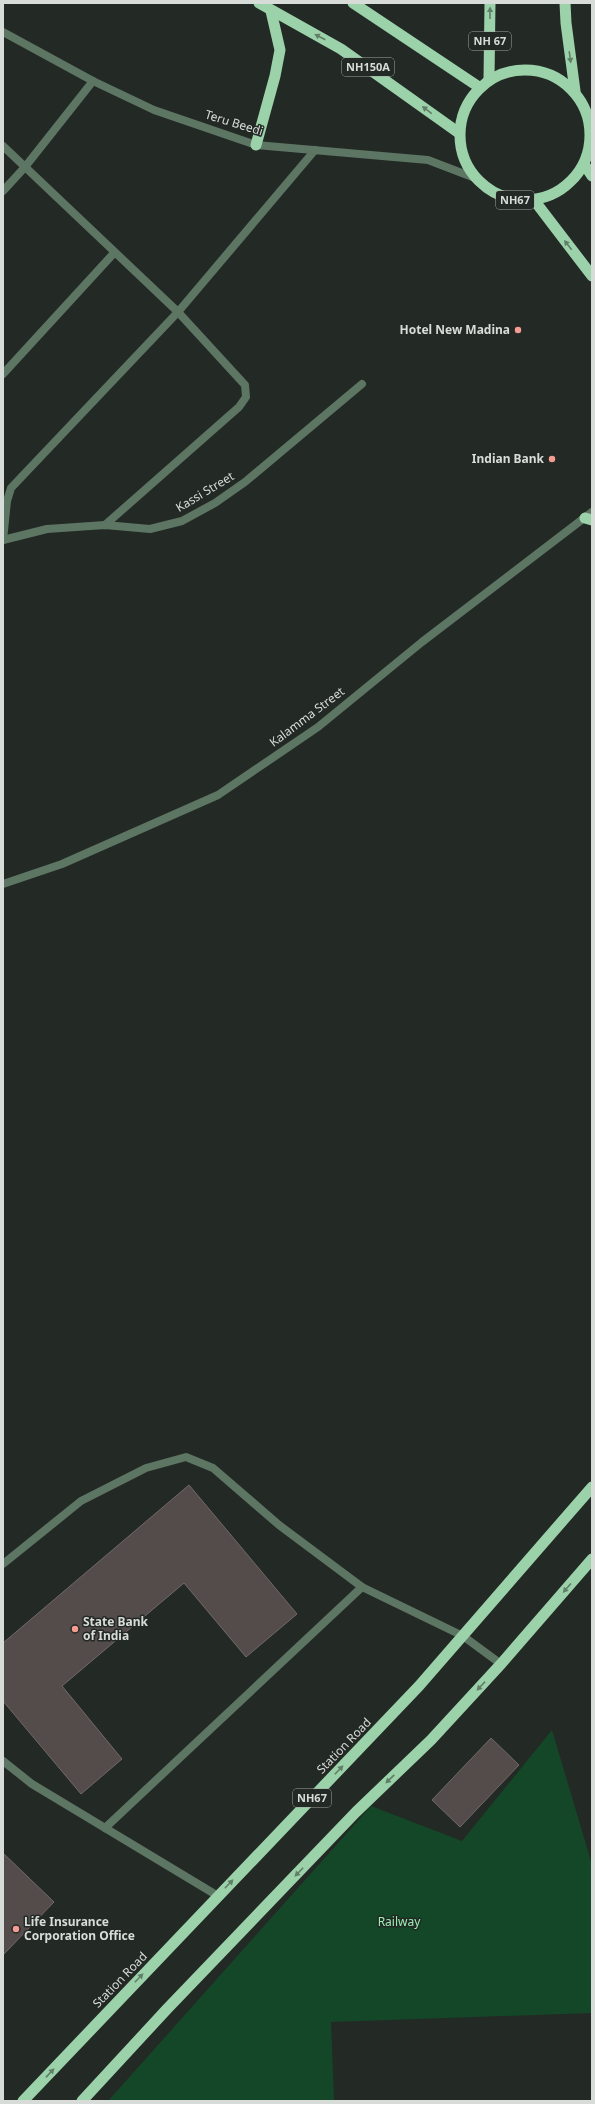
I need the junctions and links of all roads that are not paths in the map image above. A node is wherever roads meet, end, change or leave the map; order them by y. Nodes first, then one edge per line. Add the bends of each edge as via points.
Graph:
1 (259, 3) edge
2 (353, 3) edge
3 (490, 3) edge
4 (565, 3) edge
5 (271, 11) junction
6 (3, 32) edge
7 (489, 79) junction
8 (93, 81) junction
9 (479, 87) junction
10 (575, 91) junction
11 (459, 133) junction
12 (256, 145) junction
13 (3, 146) edge
14 (315, 150) junction
15 (584, 164) junction
16 (25, 167) junction
17 (592, 176) edge
18 (475, 178) junction
19 (3, 190) edge
20 (534, 200) junction
21 (114, 253) junction
22 (592, 276) edge
23 (178, 312) junction
24 (3, 374) edge
25 (362, 384) dead end
26 (590, 517) edge
27 (105, 525) junction
28 (3, 540) edge
29 (3, 884) edge
30 (592, 1487) edge
31 (592, 1559) edge
32 (3, 1564) edge
33 (362, 1587) junction
34 (463, 1636) junction
35 (501, 1664) junction
36 (3, 1761) edge
37 (105, 1828) junction
38 (218, 1896) junction
39 (23, 2101) edge
40 (82, 2101) edge

1 - 5 highway, NH150A
2 - 9 highway
7 -> 3 highway, NH 67
4 -> 10 highway, NH67
11 -> 5 highway, NH150A via 341,48
5 - 12 highway via 280,50
6 - 8 street, Teru Beedi
7 - 9 highway, NH67
7 - 10 highway, NH67 via 511,70 535,70 556,77
8 - 12 street, Teru Beedi via 154,110
8 - 16 street
9 - 11 highway, NH67 via 468,100
10 - 15 highway, NH67 via 585,108 590,126 590,146
11 - 18 highway, NH67 via 463,158
12 - 14 street, Teru Beedi
13 - 16 street
14 - 18 street, Teru Beedi via 428,160
14 - 23 street
15 - 17 highway
15 - 20 highway, NH67 via 572,181 554,194
16 - 19 street
16 - 21 street
18 - 20 highway, NH67 via 491,192 512,200
22 -> 20 highway, NH67
21 - 23 street
21 - 24 street
23 - 27 street via 238,376 245,385 246,396 239,407
23 - 28 street via 11,488
25 - 27 street, Kassi Street via 250,478 215,503 182,521 150,529
26 - 29 street, Kalamma Street via 422,642 318,727 218,795 62,864
27 - 28 street, Kassi Street via 47,529
30 - 34 highway, Station Road / NH67
31 -> 35 highway
32 - 33 street via 81,1501 146,1468 186,1457 213,1468 279,1526
33 - 34 street
33 - 37 street
34 - 35 street
38 -> 34 highway, Station Road / NH67 via 419,1686
35 -> 40 highway via 431,1740 356,1812 183,1992
36 - 37 street via 32,1784
37 - 38 street
39 -> 38 highway, Station Road / NH67

